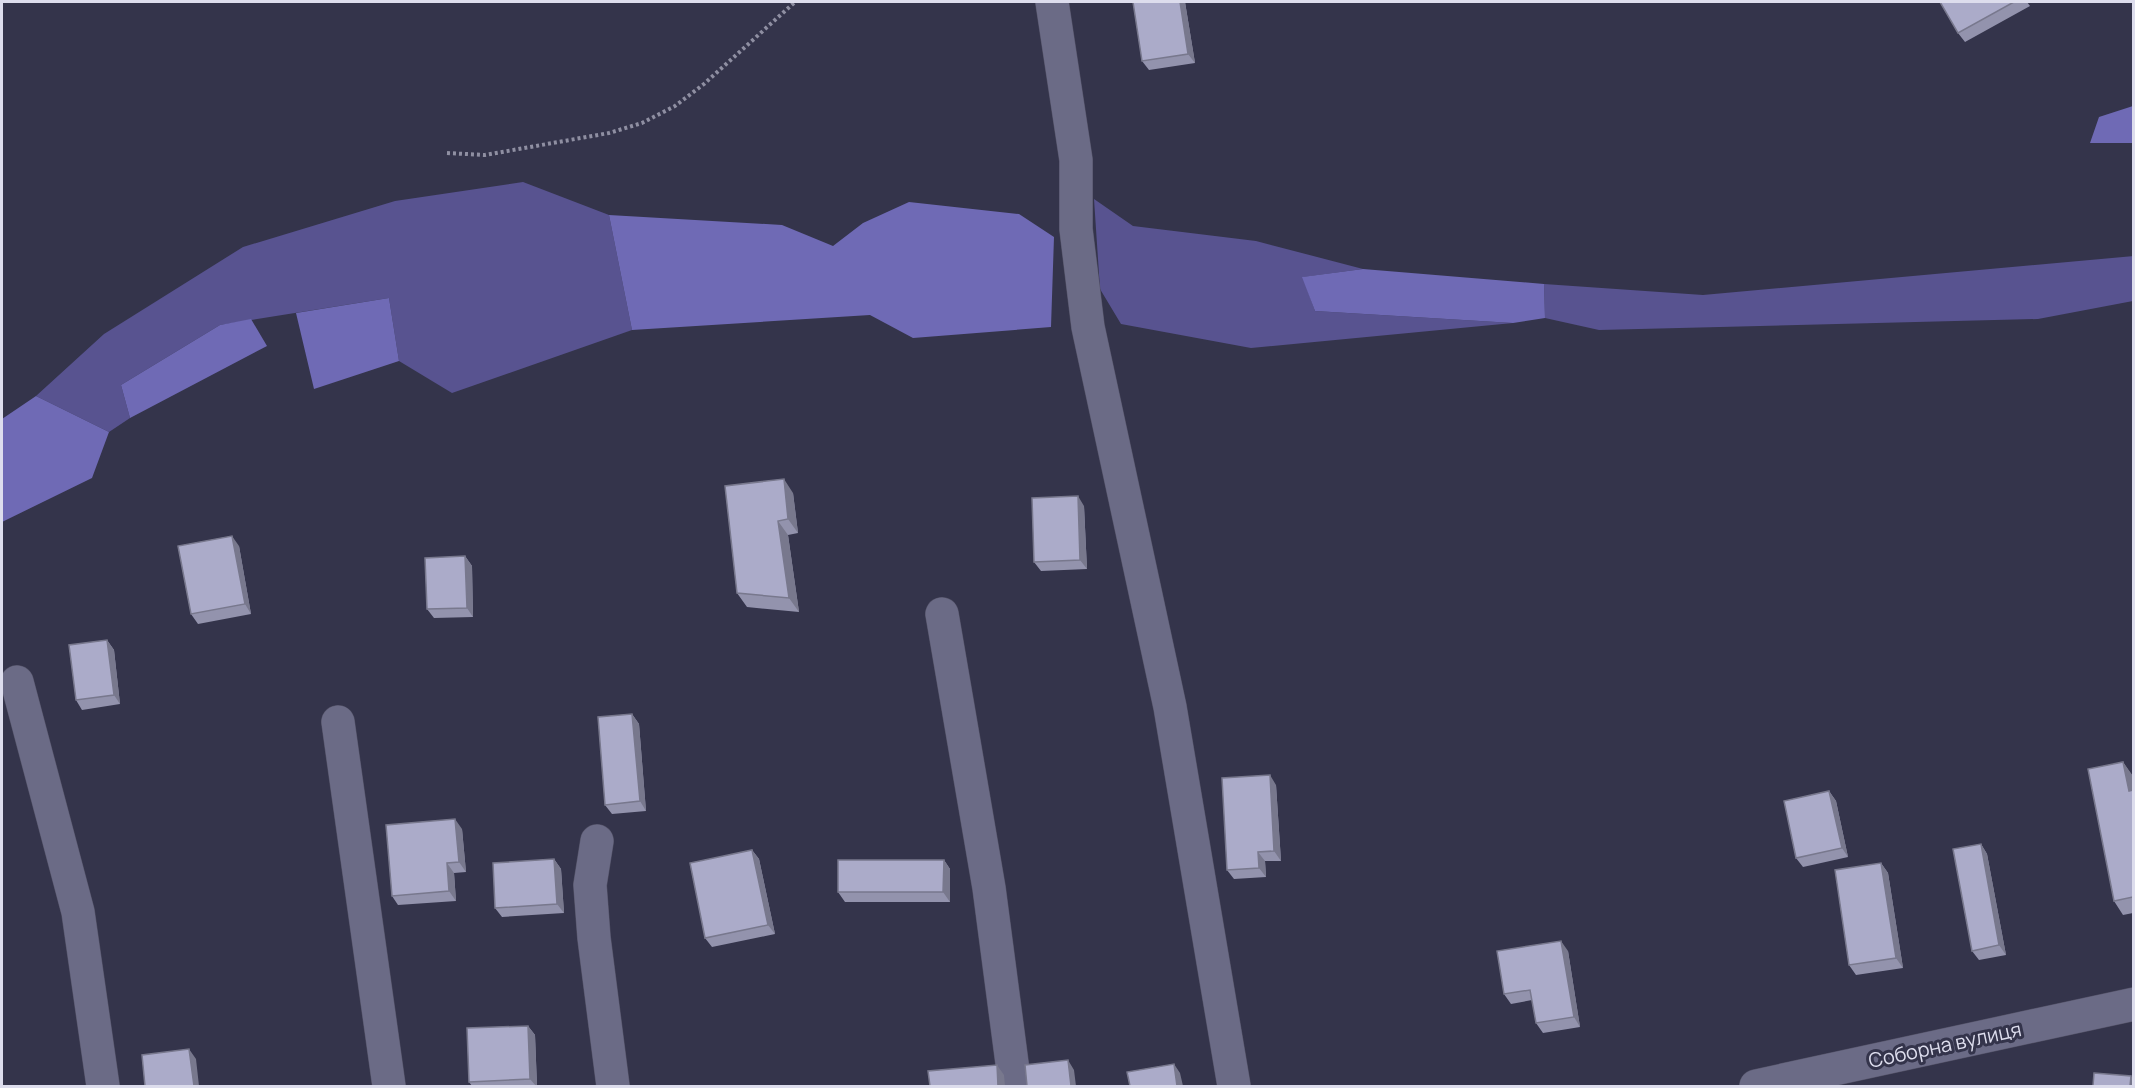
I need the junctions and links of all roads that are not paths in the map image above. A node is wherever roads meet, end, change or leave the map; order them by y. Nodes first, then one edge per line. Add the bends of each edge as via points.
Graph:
1 (1052, 2) edge
2 (942, 614) dead end
3 (17, 682) dead end
4 (338, 723) dead end
5 (597, 841) dead end
6 (2133, 1004) edge
7 (103, 1086) edge
8 (389, 1086) edge
9 (613, 1086) edge
10 (1015, 1086) edge
11 (1234, 1086) edge
12 (1756, 1086) edge

1 - 11 street via 1076,160 1076,229 1088,327 1170,707
2 - 10 street via 989,888
3 - 7 street via 78,912
4 - 8 street
5 - 9 street via 590,885
6 - 12 street, Соборна вулиця

